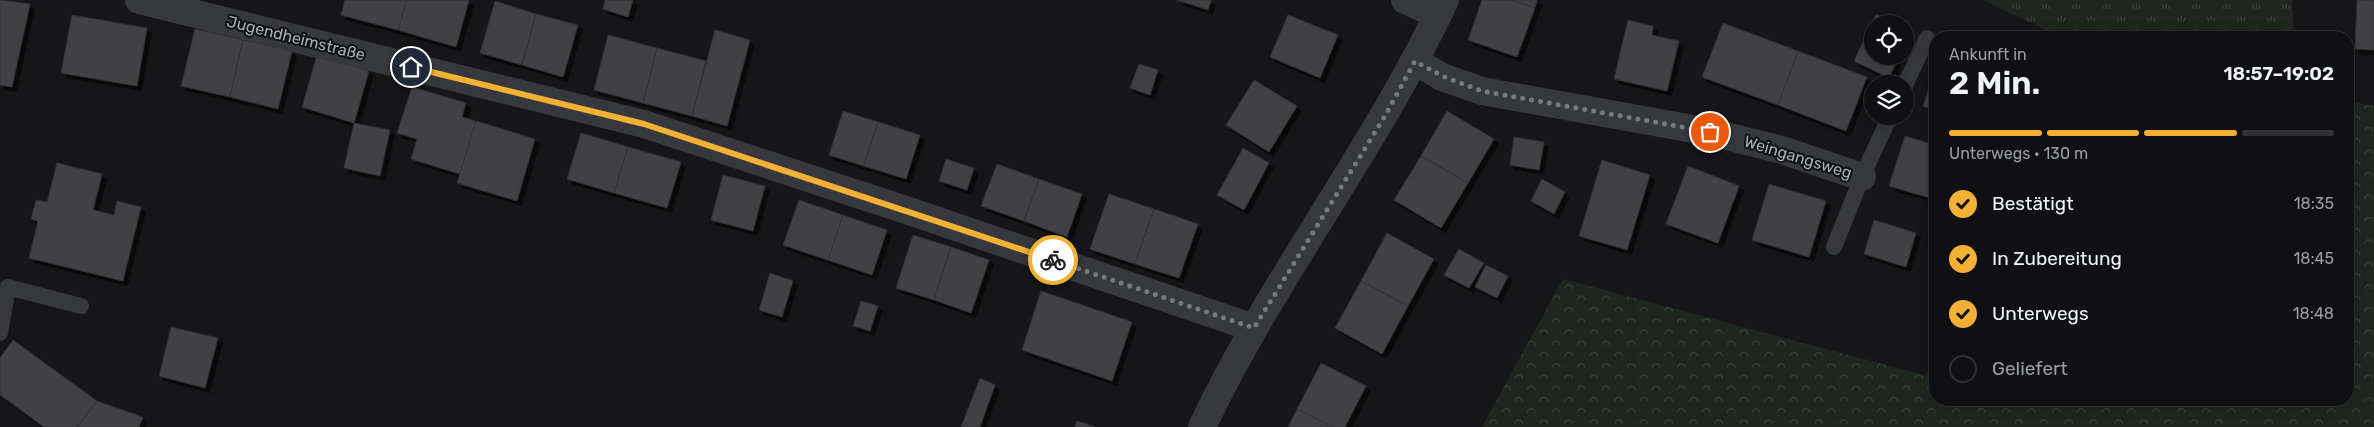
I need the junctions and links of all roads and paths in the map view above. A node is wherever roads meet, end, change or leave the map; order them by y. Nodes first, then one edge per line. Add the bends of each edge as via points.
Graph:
1 (139, 0) edge
2 (1405, 0) edge
3 (1442, 8) edge
4 (1927, 38) dead end
5 (1415, 61) junction
6 (1910, 75) edge
7 (1886, 125) edge
8 (1862, 177) junction
9 (1834, 247) dead end
10 (81, 306) dead end
11 (1254, 328) junction
12 (0, 333) edge
13 (1202, 427) edge

1 - 11 street, Jugendheimstraße via 644,124
2 - 3 street
3 - 5 street
4 - 6 lane
5 - 8 street, Weingangsweg via 1442,76 1482,91 1710,132 1782,150
5 - 11 street via 1385,116
7 - 8 lane, Weingangsweg
8 - 9 lane, Weingangsweg
10 - 12 lane via 8,287
11 - 13 street

